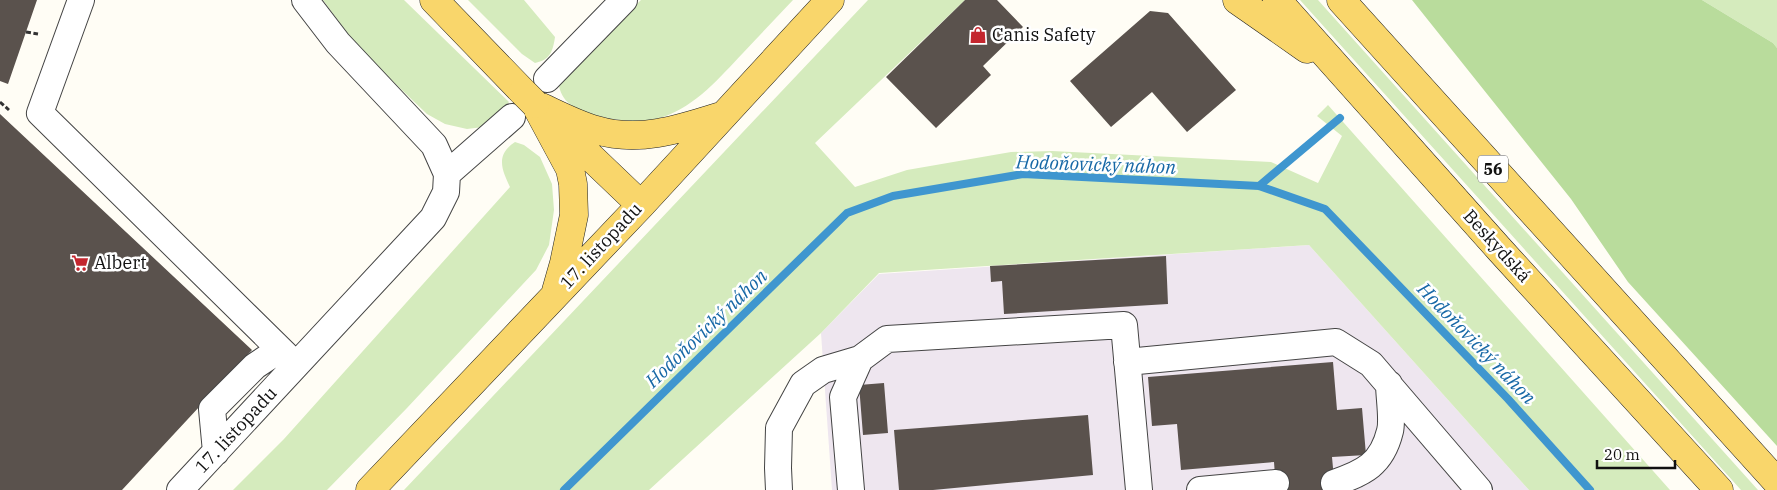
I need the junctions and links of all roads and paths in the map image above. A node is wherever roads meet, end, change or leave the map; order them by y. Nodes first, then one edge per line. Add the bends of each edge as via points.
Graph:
1 (81, 0) edge
2 (306, 0) edge
3 (434, 0) edge
4 (624, 0) edge
5 (830, 0) edge
6 (1237, 0) edge
7 (1278, 0) edge
8 (1347, 4) edge
9 (26, 32) dead end
10 (38, 34) dead end
11 (1343, 74) junction
12 (547, 79) dead end
13 (0, 102) edge
14 (524, 104) junction
15 (9, 110) dead end
16 (721, 116) junction
17 (447, 174) junction
18 (640, 205) junction
19 (555, 296) junction
20 (288, 358) junction
21 (860, 359) junction
22 (1127, 362) junction
23 (1389, 384) junction
24 (1777, 482) edge
25 (1276, 483) dead end
26 (1334, 484) dead end
27 (180, 490) edge
28 (370, 490) edge
29 (779, 490) edge
30 (851, 490) edge
31 (1139, 490) edge
32 (1200, 490) edge
33 (1479, 490) edge
34 (1719, 490) edge

1 - 20 street via 40,113
2 - 17 street via 338,43 434,145
3 - 14 main road
4 - 12 street
5 - 16 main road, 17. listopadu
6 - 11 main road
7 - 11 main road, Beskydská
8 - 24 main road, 56
9 - 10 path
11 - 34 main road, Beskydská
13 - 15 path
14 - 16 main road via 595,130 633,136 671,131
14 - 17 street
14 - 18 main road
14 - 19 main road via 570,169 573,184 574,215
16 - 18 main road, 17. listopadu
17 - 20 street, 17. listopadu via 446,192 433,218
18 - 19 main road, 17. listopadu
19 - 28 main road, 17. listopadu
20 - 27 street, 17. listopadu via 216,452
21 - 22 street via 887,339 1124,326
21 - 29 street via 824,370 803,384 779,428
21 - 30 street via 843,397
22 - 23 street via 1336,342 1371,364
22 - 31 street
23 - 26 street via 1391,430 1378,459 1357,475
23 - 33 street
25 - 32 street

